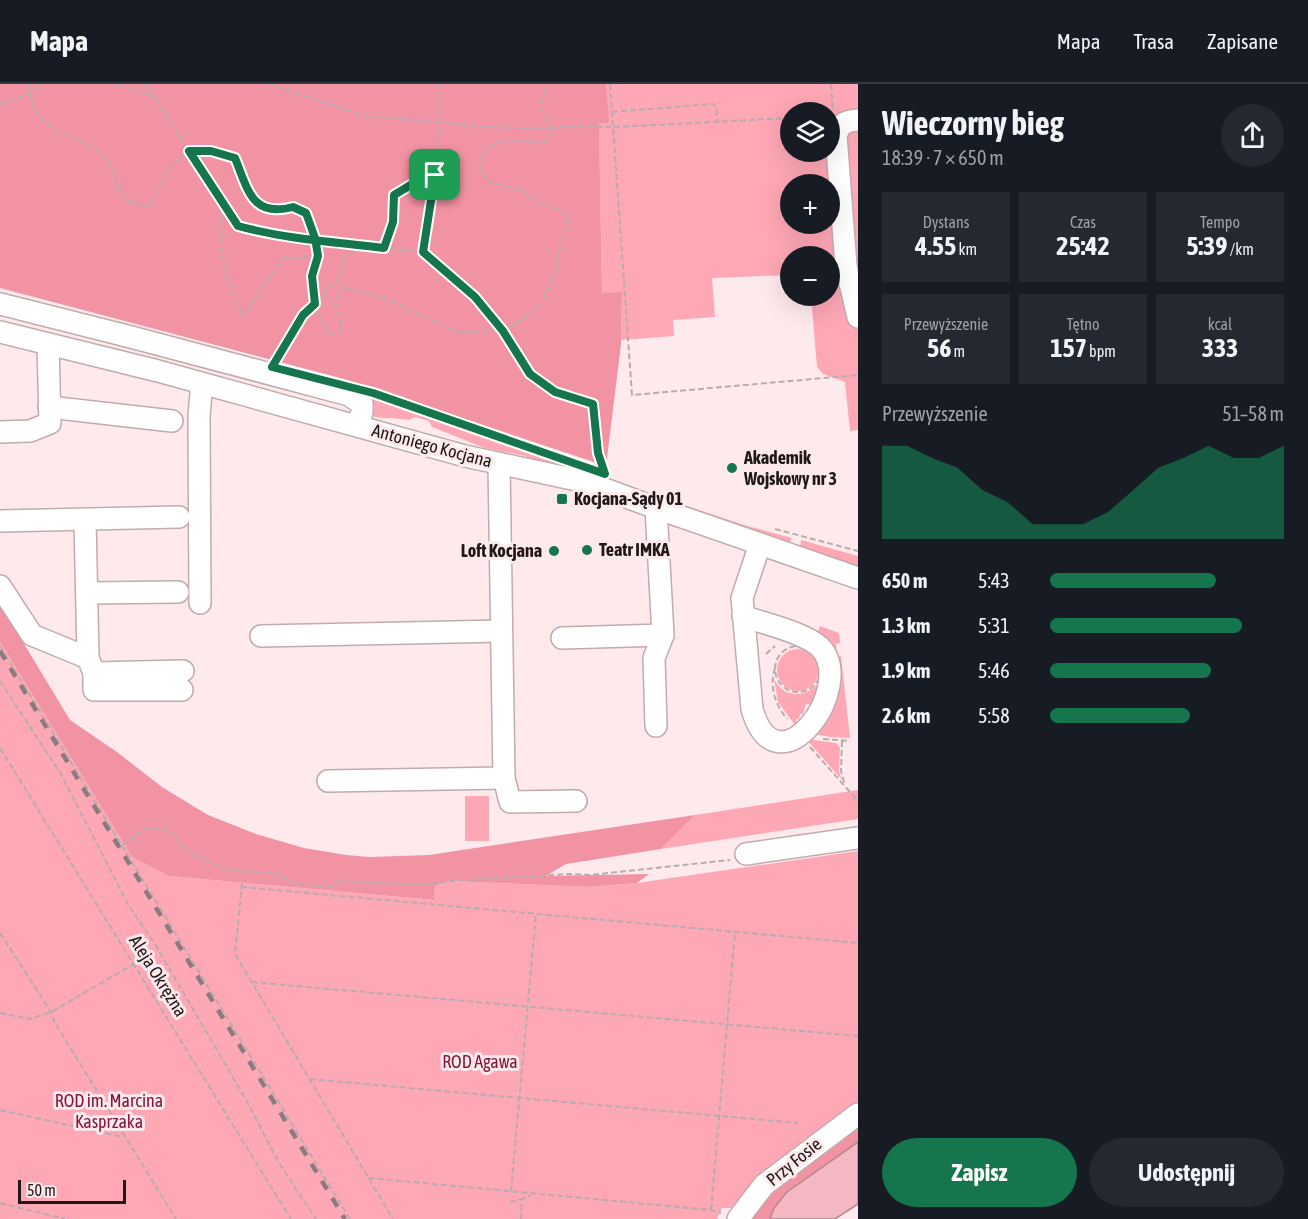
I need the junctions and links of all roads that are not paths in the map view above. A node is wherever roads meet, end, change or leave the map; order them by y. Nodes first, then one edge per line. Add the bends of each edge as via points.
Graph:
1 (849, 123) edge
2 (0, 304) edge
3 (858, 317) edge
4 (0, 332) edge
5 (48, 344) junction
6 (204, 384) junction
7 (49, 407) junction
8 (172, 421) dead end
9 (358, 426) junction
10 (0, 432) edge
11 (499, 464) junction
12 (656, 508) junction
13 (179, 517) dead end
14 (85, 519) junction
15 (0, 521) edge
16 (763, 535) junction
17 (858, 578) edge
18 (0, 586) edge
19 (178, 592) dead end
20 (87, 593) junction
21 (200, 603) dead end
22 (743, 616) junction
23 (501, 631) junction
24 (663, 635) junction
25 (261, 636) dead end
26 (562, 638) dead end
27 (91, 665) junction
28 (182, 680) dead end
29 (656, 726) dead end
30 (504, 778) junction
31 (328, 781) dead end
32 (576, 801) dead end
33 (858, 838) edge
34 (746, 854) road end
35 (858, 1114) edge
36 (729, 1216) edge

1 - 3 street via 836,135 845,257
2 - 9 street via 349,395 362,404
4 - 5 street, Antoniego Kocjana
5 - 6 street, Antoniego Kocjana
5 - 7 street
6 - 9 street, Antoniego Kocjana
6 - 21 street via 199,416
7 - 8 street
7 - 10 street via 50,423 30,431
9 - 11 street, Antoniego Kocjana
11 - 12 street, Antoniego Kocjana via 586,482
11 - 23 street
12 - 16 street, Antoniego Kocjana
12 - 24 street
13 - 14 street
14 - 15 street
14 - 20 street
16 - 17 street, Antoniego Kocjana
16 - 22 street via 743,591
18 - 27 street via 32,635
19 - 20 street
20 - 27 street
22 - 22 street via 791,632 819,647 828,657 832,671 821,713 806,732 785,742 769,739 755,722
23 - 25 street
23 - 30 street
24 - 26 street
24 - 29 street via 654,658
27 - 28 street
30 - 31 street
30 - 32 street via 510,802
33 - 34 street
35 - 36 street, Przy Fosie

